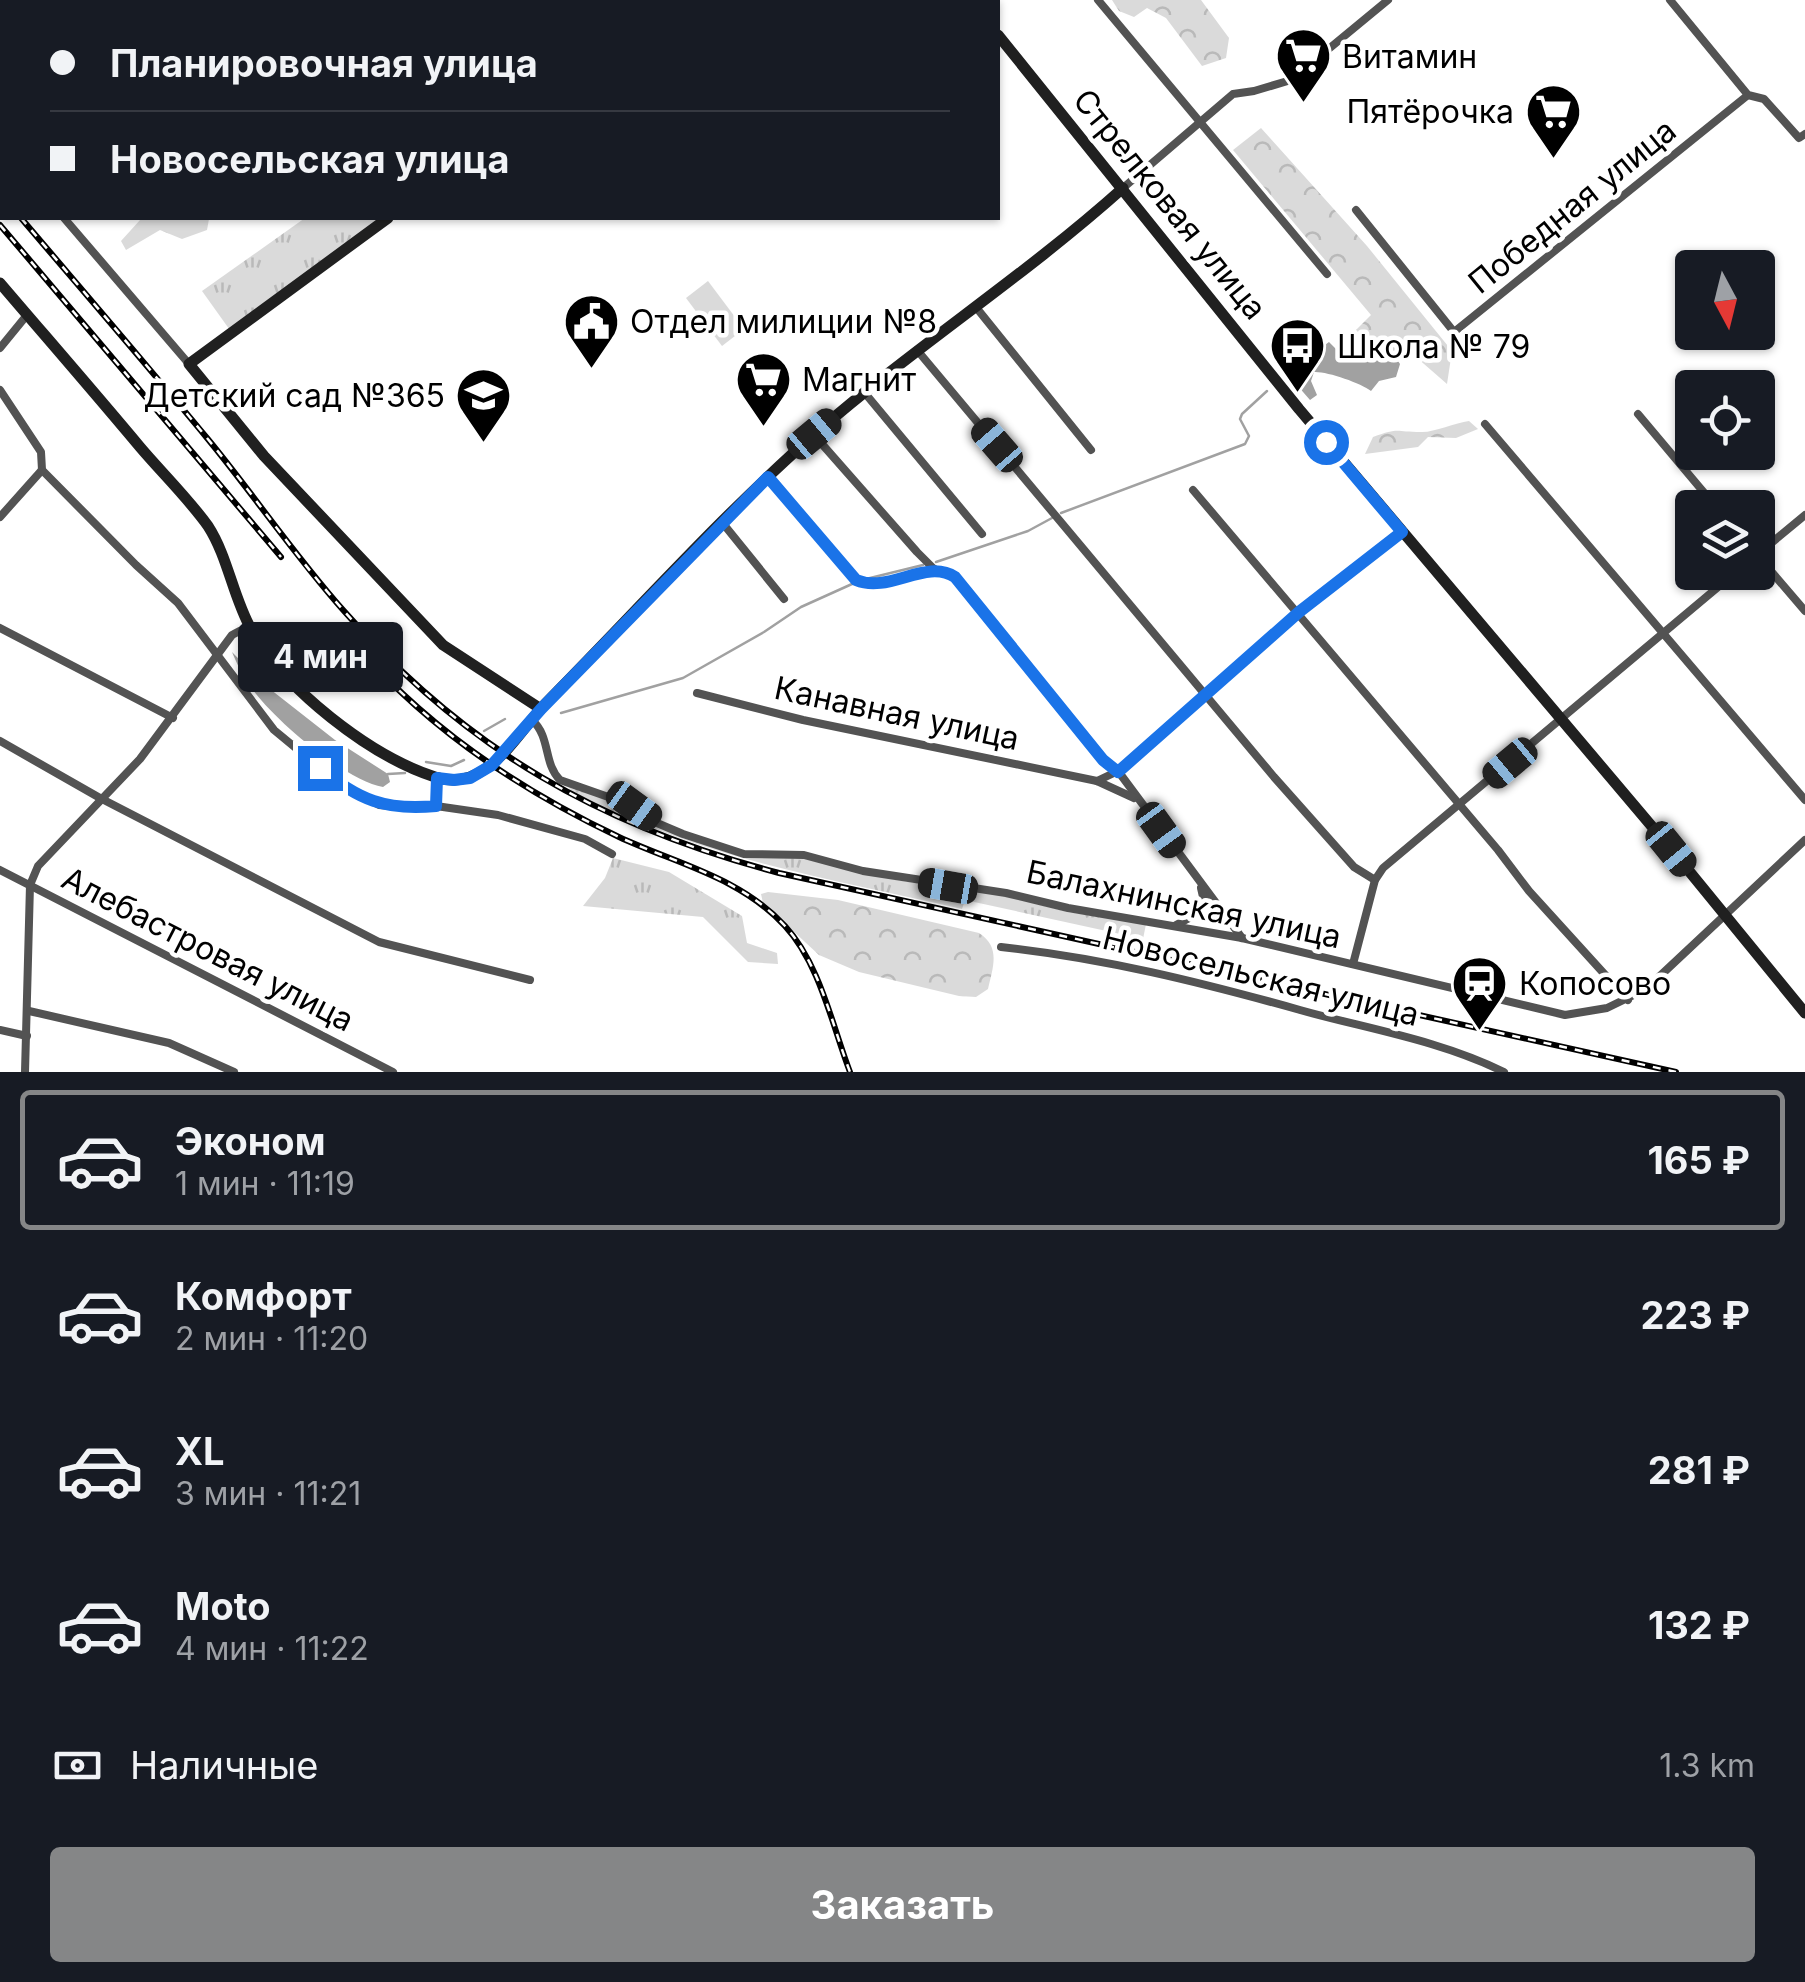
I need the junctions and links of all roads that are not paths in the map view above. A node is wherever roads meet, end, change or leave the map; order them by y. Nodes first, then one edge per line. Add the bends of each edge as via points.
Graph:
1 (1098, 0) edge
2 (1388, 0) edge
3 (1670, 0) edge
4 (1000, 37) edge
5 (1748, 95) junction
6 (1198, 123) junction
7 (1802, 136) edge
8 (1805, 147) edge
9 (1124, 188) junction
10 (1356, 210) dead end
11 (66, 220) edge
12 (385, 220) edge
13 (1327, 274) dead end
14 (0, 283) edge
15 (975, 306) junction
16 (27, 315) junction
17 (0, 348) edge
18 (917, 350) junction
19 (189, 364) junction
20 (0, 390) edge
21 (864, 392) junction
22 (1638, 414) dead end
23 (1486, 424) dead end
24 (814, 434) junction
25 (1090, 450) dead end
26 (42, 470) junction
27 (768, 477) junction
28 (1192, 490) dead end
29 (1701, 490) edge
30 (1805, 514) edge
31 (0, 517) edge
32 (721, 521) junction
33 (1402, 532) junction
34 (982, 534) dead end
35 (1775, 540) edge
36 (934, 569) junction
37 (1775, 575) edge
38 (1715, 590) edge
39 (784, 599) dead end
40 (1805, 611) edge
41 (1299, 612) junction
42 (249, 626) junction
43 (0, 628) edge
44 (1663, 636) junction
45 (216, 656) junction
46 (697, 693) dead end
47 (1205, 694) junction
48 (541, 709) junction
49 (173, 718) junction
50 (532, 720) junction
51 (1560, 720) junction
52 (0, 741) edge
53 (1118, 772) junction
54 (437, 778) junction
55 (1097, 782) junction
56 (100, 798) junction
57 (1805, 800) edge
58 (1141, 803) junction
59 (436, 806) junction
60 (1459, 806) junction
61 (1805, 840) edge
62 (612, 854) dead end
63 (0, 870) edge
64 (1376, 880) junction
65 (1200, 884) junction
66 (30, 886) junction
67 (1724, 914) junction
68 (1175, 926) junction
69 (1242, 938) junction
70 (1001, 947) dead end
71 (1353, 964) junction
72 (530, 980) dead end
73 (1628, 1000) junction
74 (28, 1010) junction
75 (1805, 1013) edge
76 (0, 1030) edge
77 (27, 1036) junction
78 (25, 1072) edge
79 (234, 1072) edge
80 (393, 1072) edge
81 (1504, 1072) edge

1 - 6 street
2 - 6 street via 1291,80 1233,94
3 - 5 street
4 - 9 street, Стрелковая улица
5 - 7 street via 1764,99
5 - 10 street, Победная улица via 1454,332
6 - 9 street
6 - 13 street
7 - 8 street
9 - 15 street
9 - 33 street, Стрелковая улица
11 - 19 street
12 - 19 street
14 - 16 street
15 - 18 street
15 - 25 street
16 - 17 street
16 - 42 street via 209,528
18 - 21 street
18 - 47 street
19 - 48 street via 264,456 434,636
20 - 26 street via 41,452
21 - 24 street
21 - 34 street
22 - 29 street
23 - 44 street
24 - 27 street
24 - 36 street
26 - 31 street
26 - 45 street via 178,603
27 - 32 street
27 - 36 street via 856,580 873,585
28 - 41 street
30 - 35 street
32 - 39 street
32 - 48 street
33 - 41 street
33 - 51 street, Стрелковая улица
36 - 53 street via 955,577
37 - 40 street
38 - 44 street
41 - 47 street
41 - 60 street
42 - 45 street
42 - 54 street via 322,710
43 - 49 street
44 - 51 street
44 - 57 street
45 - 49 street
45 - 59 street via 274,730 344,788 379,805
46 - 55 street, Канавная улица
47 - 53 street
47 - 64 street via 1336,848
48 - 50 street
49 - 56 street
50 - 54 street via 482,772
50 - 68 street, Балахнинская улица via 560,780 744,854 804,855
51 - 60 street
51 - 67 street, Стрелковая улица
52 - 56 street
53 - 55 street
53 - 58 street
54 - 59 street
55 - 58 street, Канавная улица
56 - 66 street via 38,866
56 - 72 street via 379,942
58 - 65 street
59 - 62 street via 568,834
60 - 64 street
60 - 73 street
61 - 67 street, Балахнинская улица
63 - 66 street, Алебастровая улица
64 - 71 street
65 - 68 street via 1204,901 1195,916
65 - 69 street
66 - 74 street
66 - 80 street, Алебастровая улица
67 - 73 street, Балахнинская улица
67 - 75 street, Стрелковая улица
68 - 69 street, Балахнинская улица
69 - 71 street, Балахнинская улица
70 - 81 street, Новосельская улица via 1085,956 1262,997 1473,1057
71 - 73 street, Балахнинская улица via 1565,1015
74 - 77 street
74 - 79 street via 169,1042
76 - 77 street
77 - 78 street

